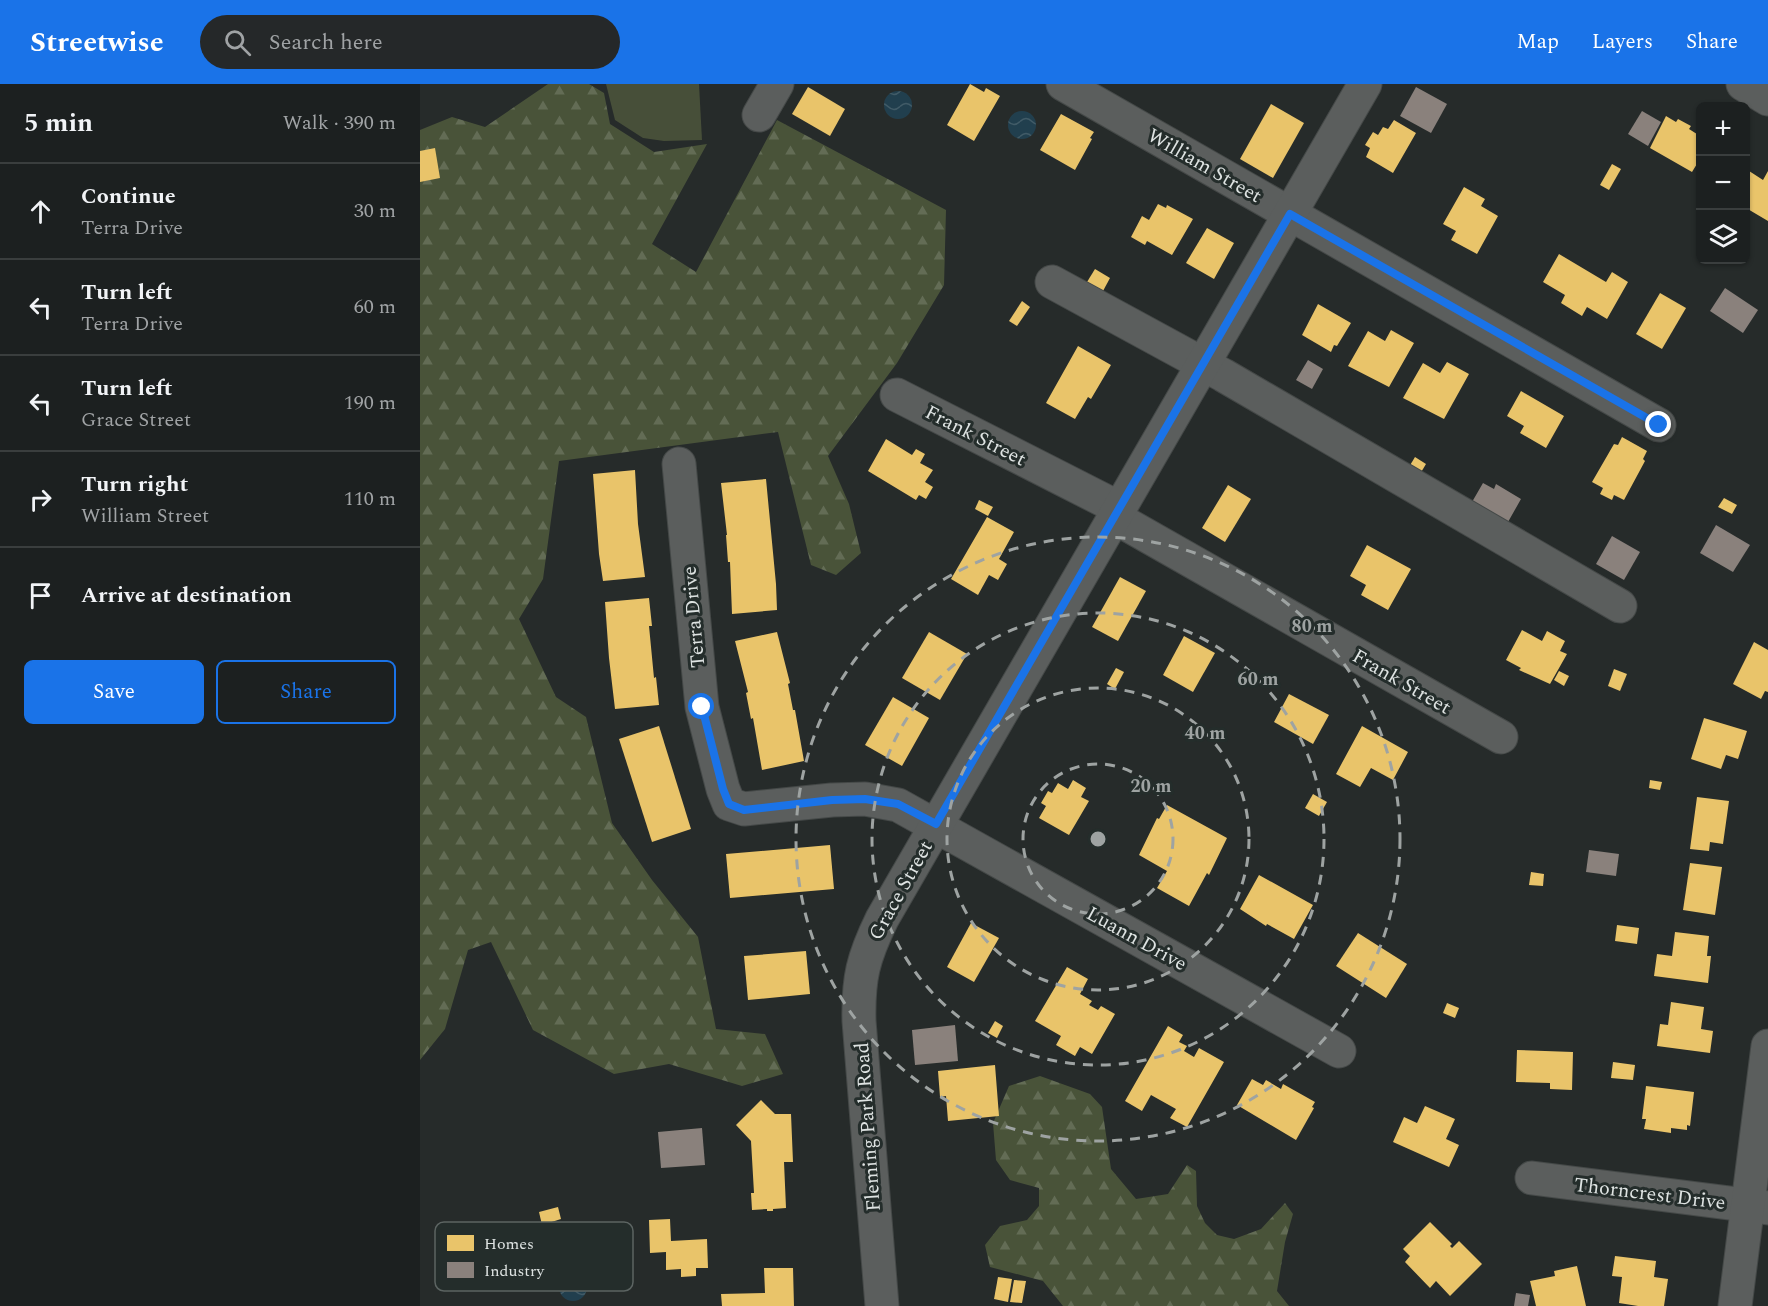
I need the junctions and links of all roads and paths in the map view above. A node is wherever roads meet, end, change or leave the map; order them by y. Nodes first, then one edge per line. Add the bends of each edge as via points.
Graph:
1 (777, 84) edge
2 (1063, 84) edge
3 (1365, 84) edge
4 (1743, 84) edge
5 (1768, 99) edge
6 (759, 115) dead end
7 (1290, 214) junction
8 (1052, 282) dead end
9 (1202, 364) junction
10 (897, 395) dead end
11 (1659, 425) dead end
12 (679, 464) dead end
13 (1117, 513) junction
14 (1620, 606) dead end
15 (1501, 737) dead end
16 (936, 824) junction
17 (867, 949) joint
18 (1768, 1046) edge
19 (1339, 1051) dead end
20 (1532, 1178) dead end
21 (1757, 1207) edge
22 (882, 1306) edge
23 (1735, 1306) edge

1 - 6 street
2 - 7 street, William Street
3 - 7 street, Grace Street
4 - 5 street
7 - 9 street, Grace Street
7 - 11 street, William Street
8 - 9 street
9 - 13 street, Grace Street
9 - 14 street
10 - 13 street, Frank Street
12 - 16 street, Terra Drive via 702,707 729,804 744,810 865,799 898,804
13 - 15 street, Frank Street
13 - 16 street, Grace Street
16 - 17 street, Grace Street
16 - 19 street, Luann Drive
17 - 22 street, Fleming Park Road via 859,1021
18 - 21 street
20 - 21 street, Thorncrest Drive
21 - 23 street

